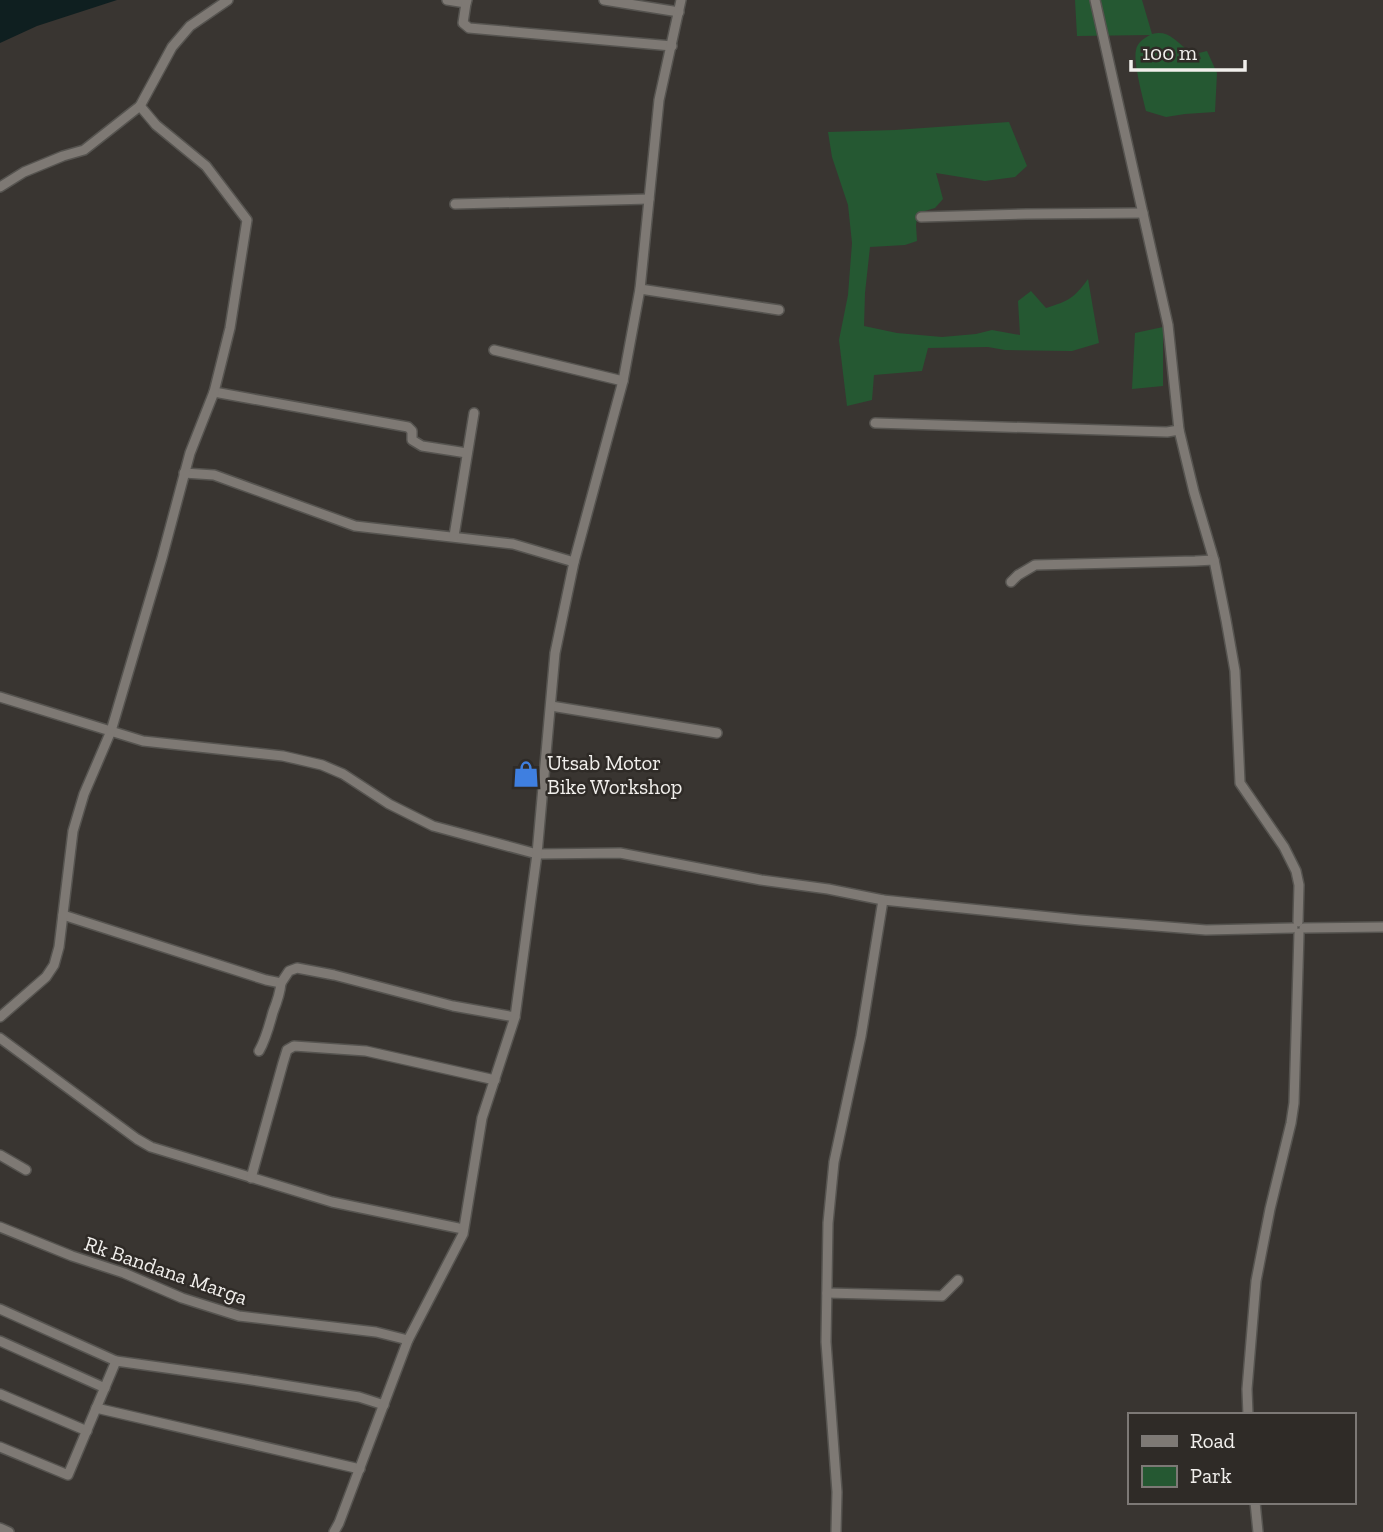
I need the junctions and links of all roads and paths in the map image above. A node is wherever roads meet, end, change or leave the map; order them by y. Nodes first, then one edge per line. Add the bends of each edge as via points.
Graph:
1 (228, 0) edge
2 (446, 0) edge
3 (604, 0) edge
4 (681, 0) edge
5 (1095, 0) edge
6 (466, 1) edge
7 (679, 12) junction
8 (672, 46) junction
9 (140, 106) junction
10 (0, 187) edge
11 (649, 200) junction
12 (455, 204) dead end
13 (1143, 213) junction
14 (921, 218) dead end
15 (640, 289) junction
16 (779, 310) dead end
17 (494, 350) dead end
18 (623, 381) junction
19 (214, 392) junction
20 (474, 413) dead end
21 (875, 423) dead end
22 (1179, 430) junction
23 (467, 453) junction
24 (184, 473) junction
25 (454, 536) junction
26 (1214, 559) junction
27 (574, 562) junction
28 (1012, 582) dead end
29 (0, 697) edge
30 (551, 706) junction
31 (111, 731) junction
32 (717, 733) dead end
33 (537, 854) junction
34 (883, 900) junction
35 (63, 915) junction
36 (1383, 927) edge
37 (1298, 928) junction
38 (281, 983) junction
39 (0, 1017) edge
40 (515, 1017) junction
41 (0, 1038) edge
42 (258, 1051) dead end
43 (495, 1080) junction
44 (0, 1155) edge
45 (26, 1170) dead end
46 (251, 1178) junction
47 (0, 1227) edge
48 (463, 1229) junction
49 (958, 1280) dead end
50 (827, 1293) junction
51 (0, 1309) edge
52 (408, 1340) junction
53 (0, 1341) edge
54 (116, 1361) junction
55 (105, 1388) junction
56 (0, 1394) edge
57 (384, 1405) junction
58 (96, 1408) junction
59 (1248, 1413) edge
60 (87, 1431) junction
61 (0, 1447) edge
62 (360, 1469) junction
63 (1255, 1504) edge
64 (0, 1528) edge
65 (9, 1532) edge
66 (334, 1532) edge
67 (836, 1532) edge
68 (1258, 1532) edge

1 - 9 street via 190,26 172,47
2 - 6 street
3 - 7 street
4 - 7 street
5 - 13 street
6 - 8 street via 463,23 469,28
7 - 8 street
8 - 11 street via 659,100
9 - 10 street via 84,150 24,172
9 - 19 street via 206,166 247,220 230,328
11 - 12 street
11 - 15 street
13 - 14 street
13 - 22 street via 1168,325
15 - 16 street
15 - 18 street
17 - 18 street
18 - 27 street
19 - 23 street via 408,427 412,440 422,446
19 - 24 street
20 - 23 street
21 - 22 street
22 - 26 street
23 - 25 street
24 - 25 street via 214,475 355,526
24 - 31 street
25 - 27 street via 513,544
26 - 28 street via 1035,565
26 - 37 street via 1235,671 1240,783 1296,871
27 - 30 street via 555,653
29 - 31 street
30 - 32 street
30 - 33 street
31 - 33 street via 143,741 284,756 322,765 433,826
31 - 35 street via 73,831
33 - 34 street via 620,853
33 - 40 street
34 - 37 street via 1206,930
34 - 50 street via 834,1162
35 - 38 street
35 - 39 street via 54,965
36 - 37 street
37 - 59 street via 1294,1103 1256,1281
38 - 40 street via 297,968
38 - 42 street via 280,998
40 - 43 street
41 - 46 street via 151,1147
43 - 46 street via 366,1051 295,1046 287,1050
43 - 48 street via 482,1118
44 - 45 street
46 - 48 street via 332,1202
47 - 52 street, Rk Bandana Marga via 239,1316
48 - 52 street
49 - 50 street via 942,1296
50 - 67 street
51 - 54 street
52 - 57 street
53 - 55 street
54 - 55 street
54 - 57 street via 359,1397
55 - 58 street
56 - 60 street
57 - 62 street
58 - 60 street
58 - 62 street
60 - 61 street via 68,1475
62 - 66 street
63 - 68 street
64 - 65 street

